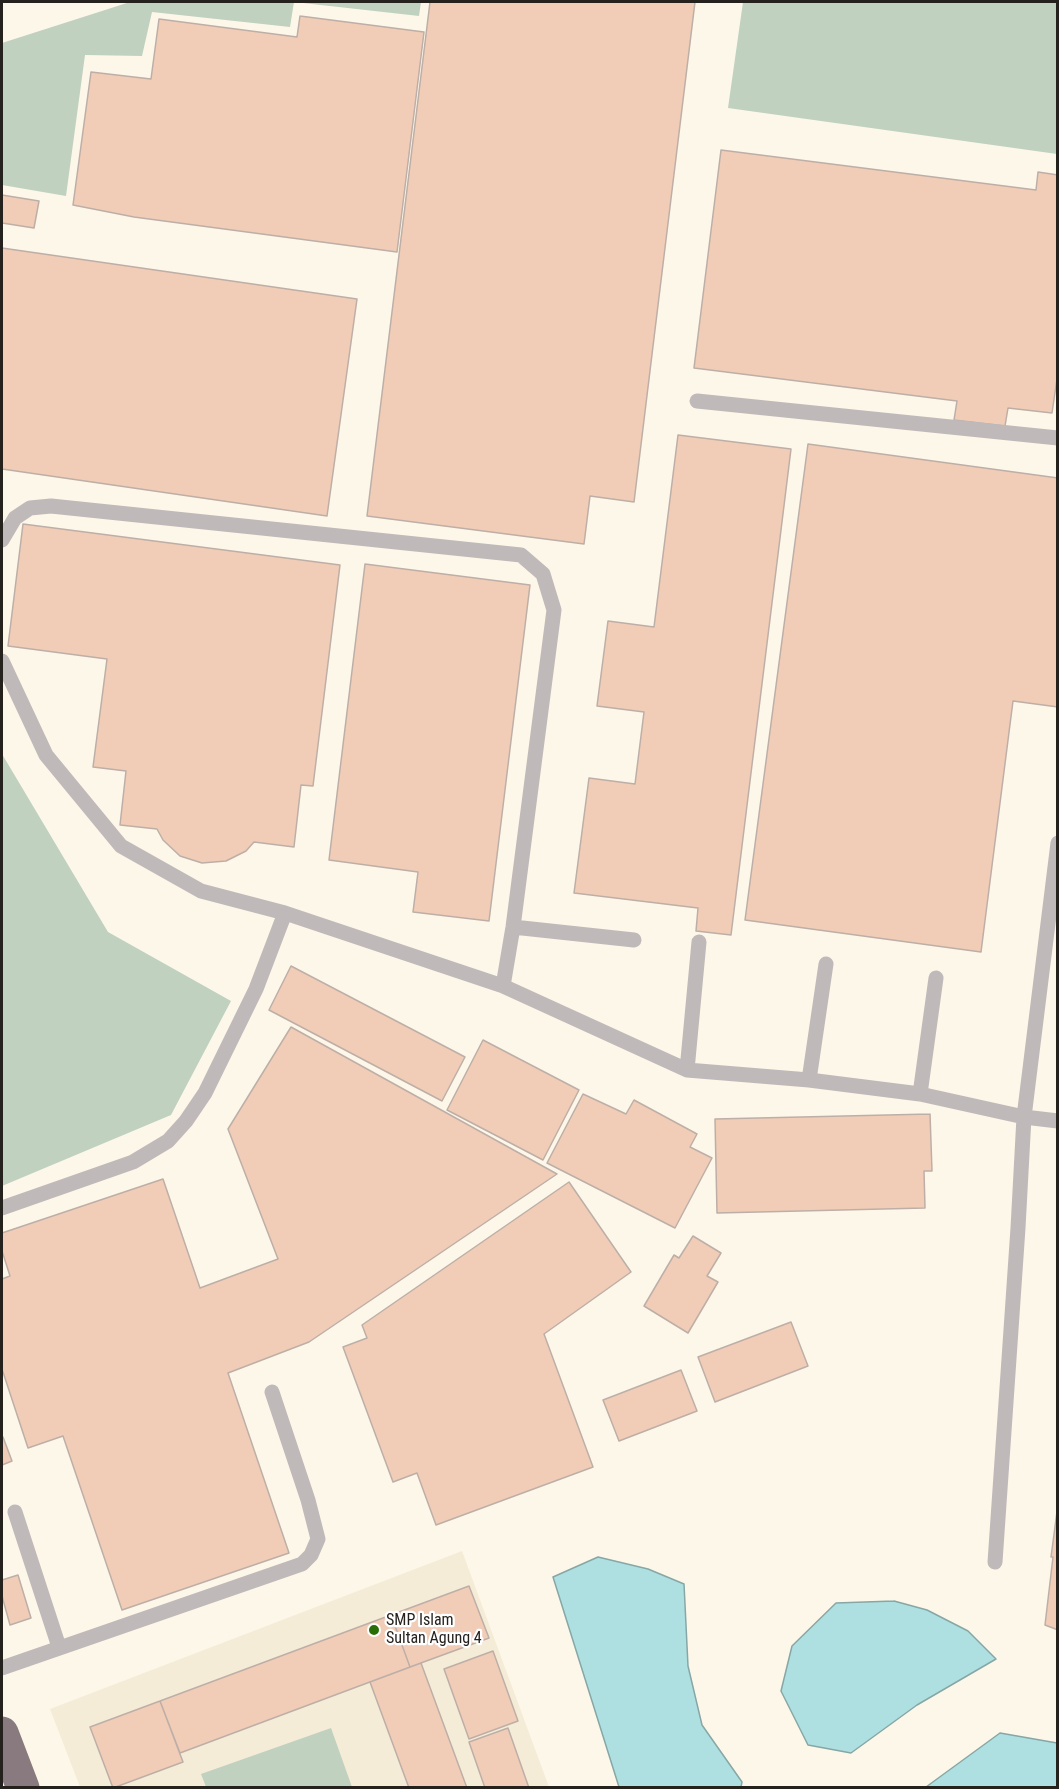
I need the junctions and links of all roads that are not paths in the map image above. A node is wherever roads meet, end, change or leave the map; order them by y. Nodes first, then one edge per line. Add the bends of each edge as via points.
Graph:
1 (697, 401) dead end
2 (1058, 438) edge
3 (2, 540) edge
4 (2, 661) edge
5 (1058, 843) edge
6 (285, 913) junction
7 (513, 927) junction
8 (634, 940) dead end
9 (699, 942) dead end
10 (826, 964) dead end
11 (936, 978) dead end
12 (503, 986) junction
13 (687, 1070) junction
14 (809, 1080) junction
15 (920, 1094) junction
16 (1024, 1117) junction
17 (1058, 1121) edge
18 (2, 1208) edge
19 (272, 1392) dead end
20 (15, 1512) dead end
21 (995, 1562) dead end
22 (60, 1647) junction
23 (2, 1668) edge
24 (2, 1733) edge
25 (22, 1788) edge

1 - 2 lane
3 - 7 lane via 15,518 30,508 51,506 521,555 543,574 554,610
4 - 6 lane via 46,755 121,846 201,891
5 - 16 lane
6 - 12 lane
6 - 18 lane via 256,988 205,1092 168,1141 133,1162
7 - 8 lane
7 - 12 lane
9 - 13 lane
10 - 14 lane
11 - 15 lane
12 - 13 lane
13 - 14 lane
14 - 15 lane
15 - 16 lane
16 - 17 lane
16 - 21 lane
19 - 22 lane via 318,1539 311,1555 302,1564
20 - 22 lane
22 - 23 lane
24 - 25 highway

